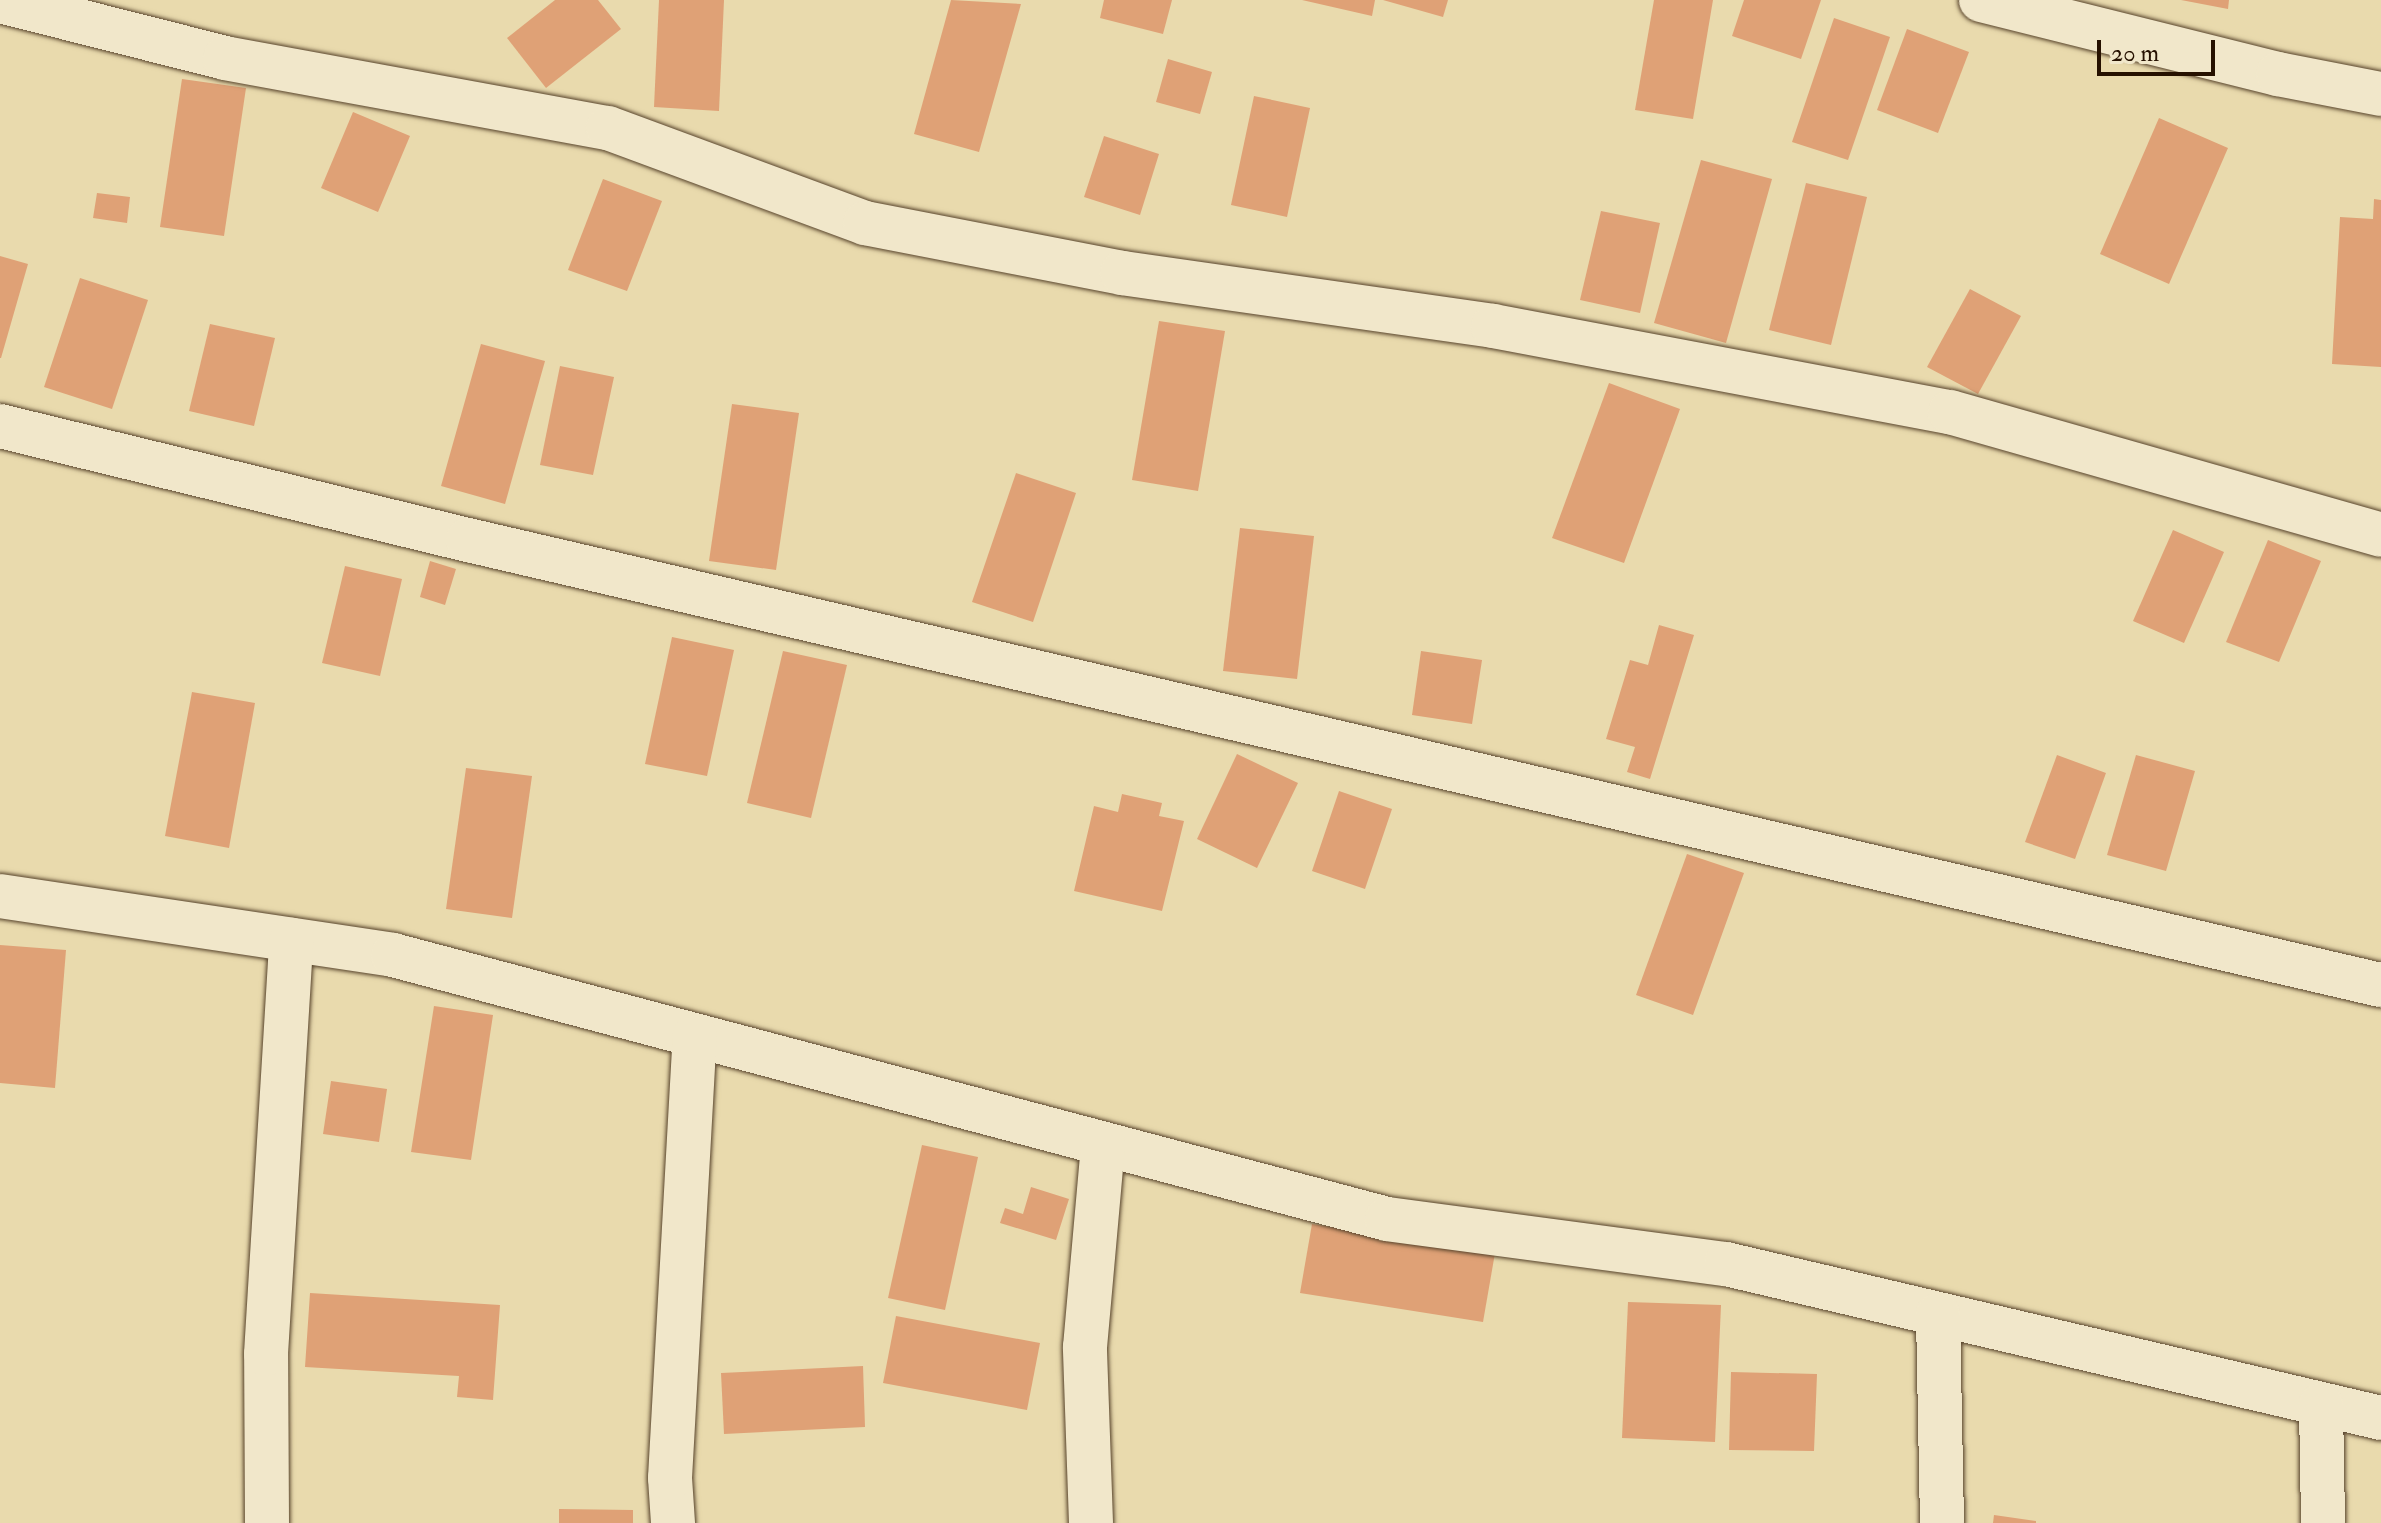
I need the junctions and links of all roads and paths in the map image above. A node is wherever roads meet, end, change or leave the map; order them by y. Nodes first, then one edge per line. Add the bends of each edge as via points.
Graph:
1 (1981, 0) edge
2 (0, 1) edge
3 (2381, 94) edge
4 (0, 426) edge
5 (2381, 535) edge
6 (0, 896) edge
7 (291, 940) junction
8 (2381, 985) edge
9 (695, 1036) junction
10 (1103, 1144) junction
11 (1938, 1315) junction
12 (2321, 1405) junction
13 (2381, 1418) edge
14 (267, 1523) edge
15 (673, 1523) edge
16 (1091, 1523) edge
17 (1942, 1523) edge
18 (2323, 1523) edge

1 - 3 street
2 - 5 street via 225,58 608,128 865,223 1122,273 1493,326 1950,412
4 - 8 street via 468,540
6 - 7 street
7 - 9 street via 393,955
7 - 14 street via 266,1354
9 - 10 street
9 - 15 street via 670,1478
10 - 11 street via 1387,1219 1726,1264
10 - 16 street via 1085,1347
11 - 12 street
11 - 17 street
12 - 13 street
12 - 18 street

